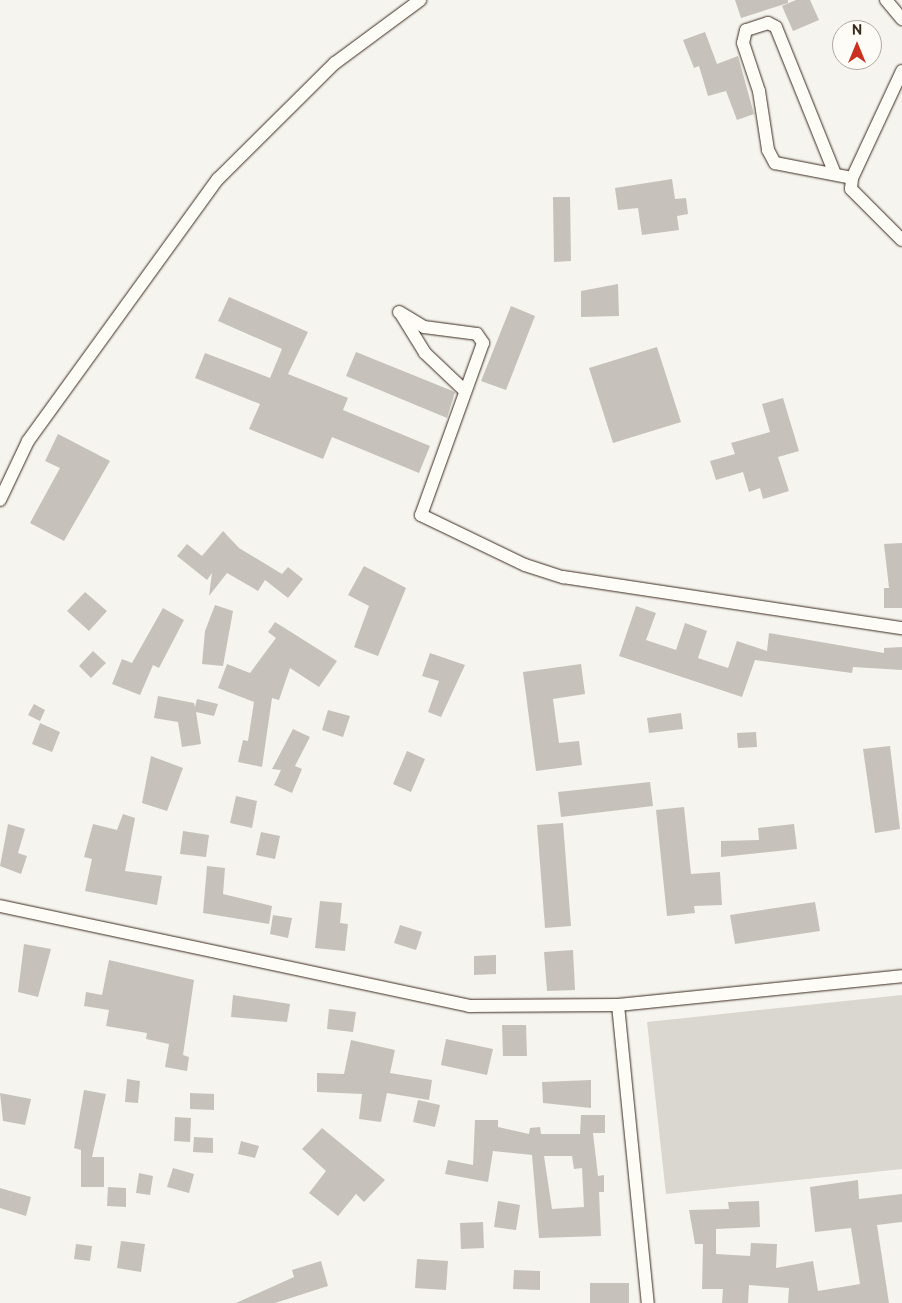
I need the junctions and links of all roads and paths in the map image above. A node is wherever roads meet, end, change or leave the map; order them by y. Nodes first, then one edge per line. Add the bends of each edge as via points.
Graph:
1 (420, 0) edge
2 (886, 0) edge
3 (902, 19) edge
4 (902, 71) edge
5 (835, 174) junction
6 (852, 178) junction
7 (902, 240) edge
8 (465, 391) junction
9 (0, 500) edge
10 (902, 628) edge
11 (0, 906) edge
12 (902, 976) edge
13 (618, 1005) junction
14 (648, 1303) edge

1 - 9 street via 335,63 218,179 28,442
2 - 3 street
4 - 6 street
5 - 5 street via 782,166 771,158 759,90 743,43 746,30 768,23 776,27
5 - 6 street
6 - 7 street via 852,193
8 - 8 street via 482,348 482,338 477,334 424,327 399,312 425,353
8 - 10 street via 421,515 525,565 562,577
11 - 13 street via 429,1001 511,1009
12 - 13 street
13 - 14 street

